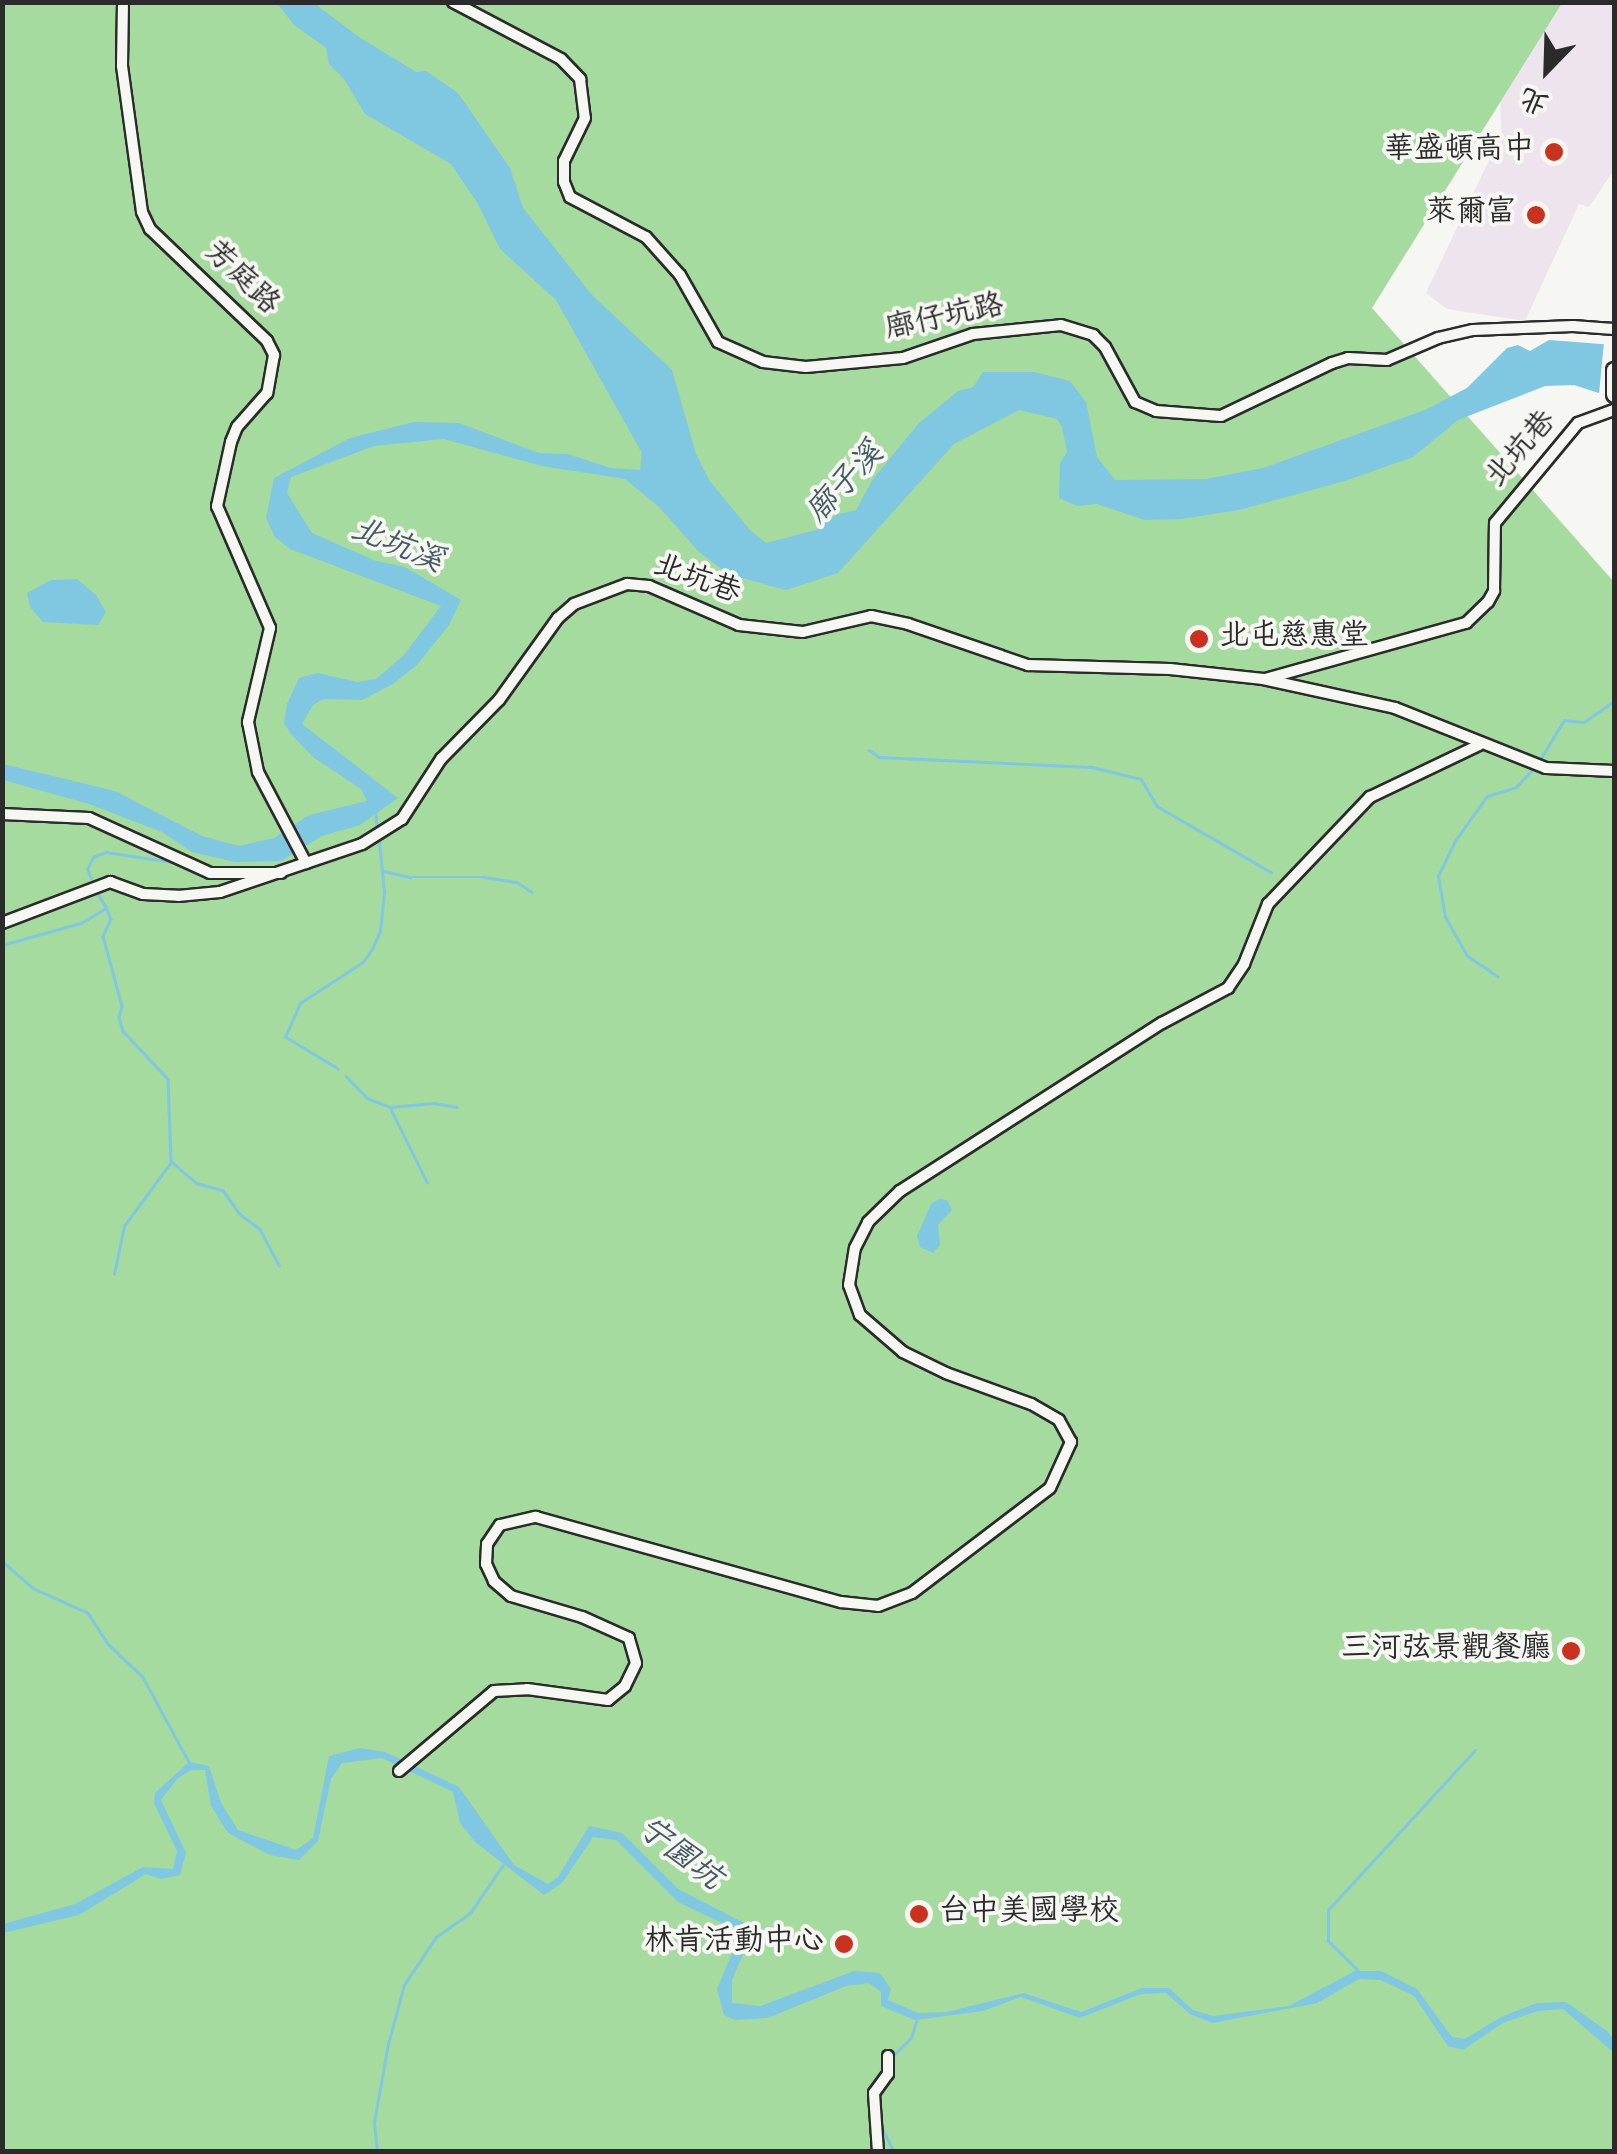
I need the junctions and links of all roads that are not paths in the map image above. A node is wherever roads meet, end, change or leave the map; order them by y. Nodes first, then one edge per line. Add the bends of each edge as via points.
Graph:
1 (123, 2) edge
2 (453, 2) edge
3 (1614, 329) edge
4 (1614, 370) edge
5 (1614, 394) edge
6 (1614, 410) edge
7 (1263, 679) junction
8 (1479, 745) junction
9 (1614, 771) edge
10 (2, 814) edge
11 (306, 863) junction
12 (282, 873) junction
13 (2, 924) edge
14 (399, 1772) dead end
15 (888, 2056) dead end
16 (878, 2152) edge

1 - 11 street, 芳庭路 via 122,66 142,212 274,355 266,393 231,442 218,506 270,628 248,722 258,772
2 - 3 street, 廍仔坑路 via 561,59 580,79 585,118 564,161 570,197 646,238 680,275 718,342 763,362 806,367 903,358 973,334 1062,325 1093,334 1134,402 1156,411 1221,416 1332,363 1387,360 1473,330
4 - 5 main road
6 - 7 street, 北坑巷 via 1578,423 1495,522 1494,590 1466,622
7 - 8 street, 北坑巷 via 1395,708
7 - 11 street, 北坑巷 via 1028,665 871,616 802,632 738,625 650,586 628,584 574,604 558,618 500,700 441,758 402,819 362,844
8 - 9 street, 北坑巷 via 1546,768
8 - 14 street via 1370,797 1268,904 1228,988 886,1202 855,1248 849,1285 860,1316 903,1352 1059,1420 1071,1442 1050,1488 912,1594 878,1606 841,1602 536,1517 500,1525 487,1544 494,1581 510,1596 629,1638 636,1663 626,1686 608,1700 494,1691
10 - 12 street, 北坑巷 via 89,818 210,873
11 - 12 street, 北坑巷
12 - 13 street, 北坑巷 via 220,892 178,896 110,882
15 - 16 street via 888,2074 874,2093

